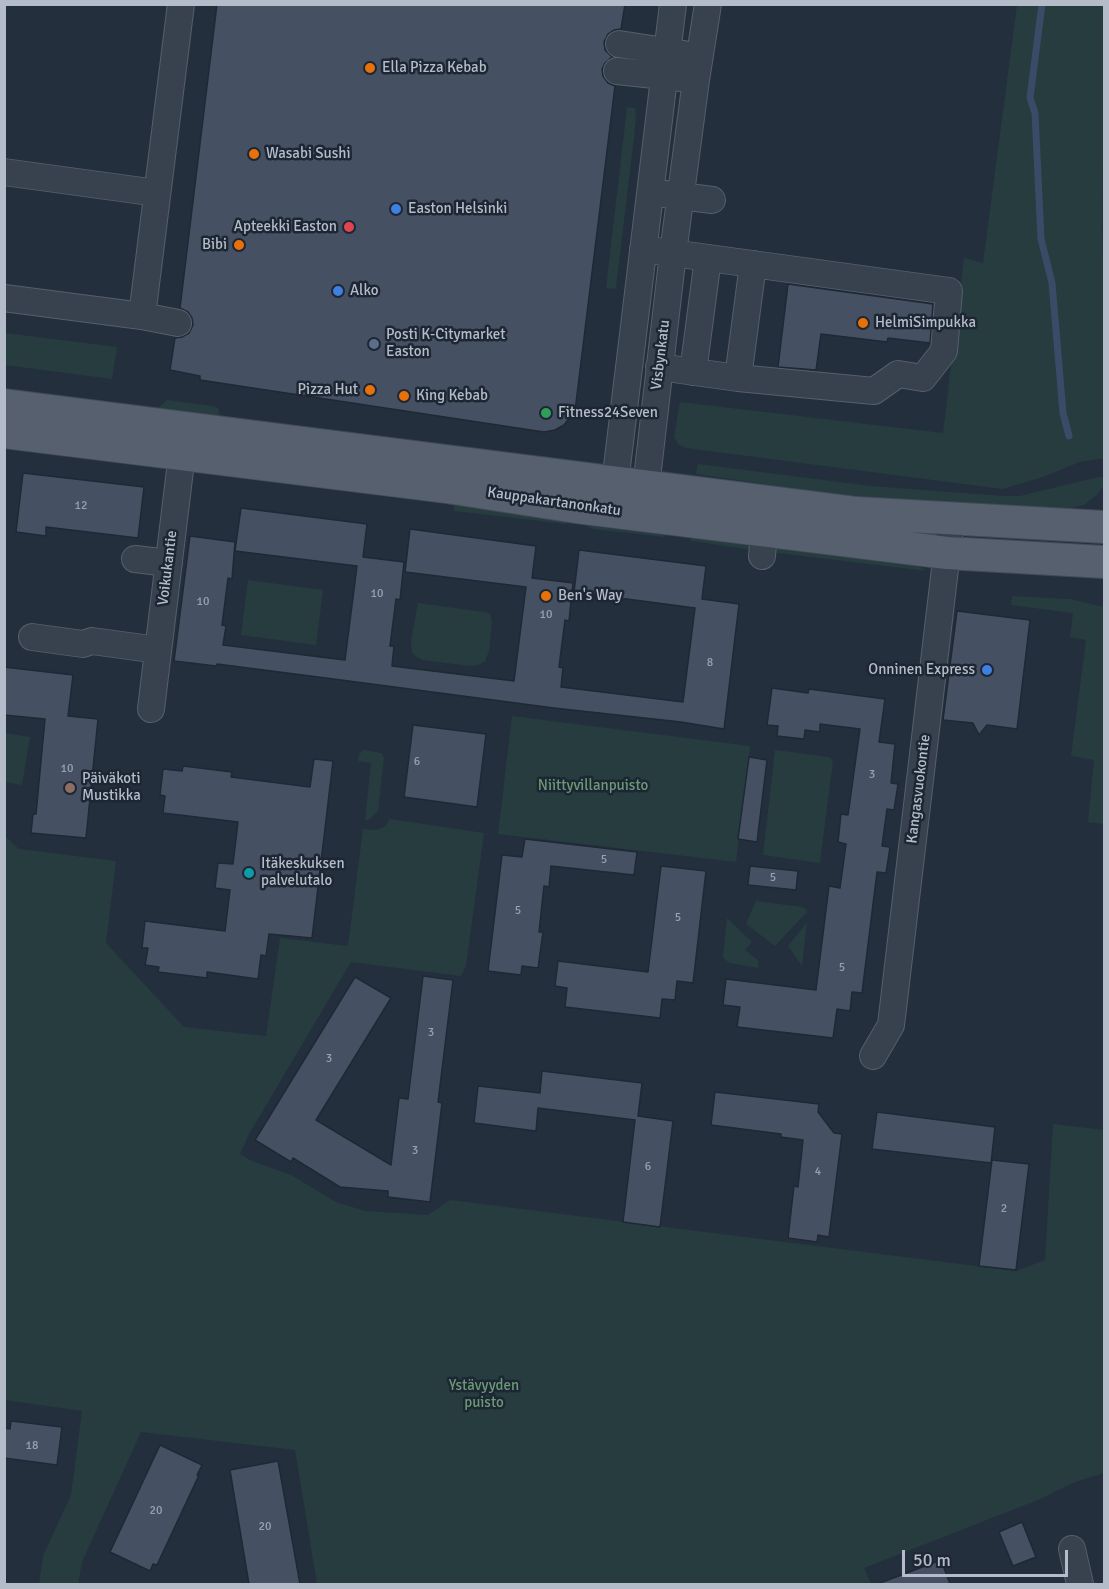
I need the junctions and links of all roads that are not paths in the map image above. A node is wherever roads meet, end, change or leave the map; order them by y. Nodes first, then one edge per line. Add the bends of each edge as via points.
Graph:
1 (181, 4) edge
2 (673, 4) edge
3 (708, 4) edge
4 (620, 44) dead end
5 (666, 64) junction
6 (698, 68) junction
7 (616, 71) dead end
8 (4, 172) edge
9 (650, 192) junction
10 (157, 193) junction
11 (681, 196) junction
12 (712, 200) dead end
13 (643, 249) junction
14 (674, 254) junction
15 (708, 258) junction
16 (753, 264) junction
17 (4, 298) edge
18 (142, 316) junction
19 (178, 323) dead end
20 (659, 367) junction
21 (693, 372) junction
22 (738, 378) junction
23 (4, 405) edge
24 (4, 432) edge
25 (184, 441) junction
26 (615, 483) junction
27 (646, 487) junction
28 (628, 513) junction
29 (951, 518) junction
30 (1104, 527) edge
31 (947, 554) junction
32 (135, 559) dead end
33 (1104, 562) edge
34 (169, 563) junction
35 (32, 637) dead end
36 (158, 650) junction
37 (151, 709) dead end
38 (873, 1056) dead end
39 (1072, 1549) dead end
40 (1080, 1584) edge

1 - 10 street
2 - 5 street, Visbynkatu
3 - 6 street, Visbynkatu
4 - 5 street
5 - 6 street
5 - 7 street
5 - 9 street, Visbynkatu
6 - 11 street, Visbynkatu
8 - 10 street
9 - 11 street
9 - 13 street, Visbynkatu
10 - 18 street
11 - 12 street
11 - 14 street, Visbynkatu
13 - 14 street
13 - 26 street, Visbynkatu
14 - 15 street
14 - 20 street, Visbynkatu
15 - 16 street
15 - 21 street
16 - 22 street
16 - 22 street via 949,291 944,351 923,378 898,374 874,391
17 - 18 street
18 - 19 street
20 - 21 street
20 - 27 street, Visbynkatu
21 - 22 street
23 - 25 main road, Kauppakartanonkatu
24 - 25 main road, Kauppakartanonkatu
25 - 26 main road, Kauppakartanonkatu
25 - 28 main road, Kauppakartanonkatu via 447,487
25 - 34 street, Voikukantie
26 - 27 main road, Kauppakartanonkatu
26 - 28 street
27 - 28 street, Visbynkatu
27 - 29 main road, Kauppakartanonkatu via 857,513
28 - 31 main road, Kauppakartanonkatu via 763,543
29 - 30 main road, Kauppakartanonkatu
29 - 31 street, Kangasvuokontie
31 - 33 main road, Kauppakartanonkatu
31 - 38 street, Kangasvuokontie via 891,1025
32 - 34 street
34 - 36 street, Voikukantie
35 - 36 street
36 - 37 street, Voikukantie
39 - 40 street

